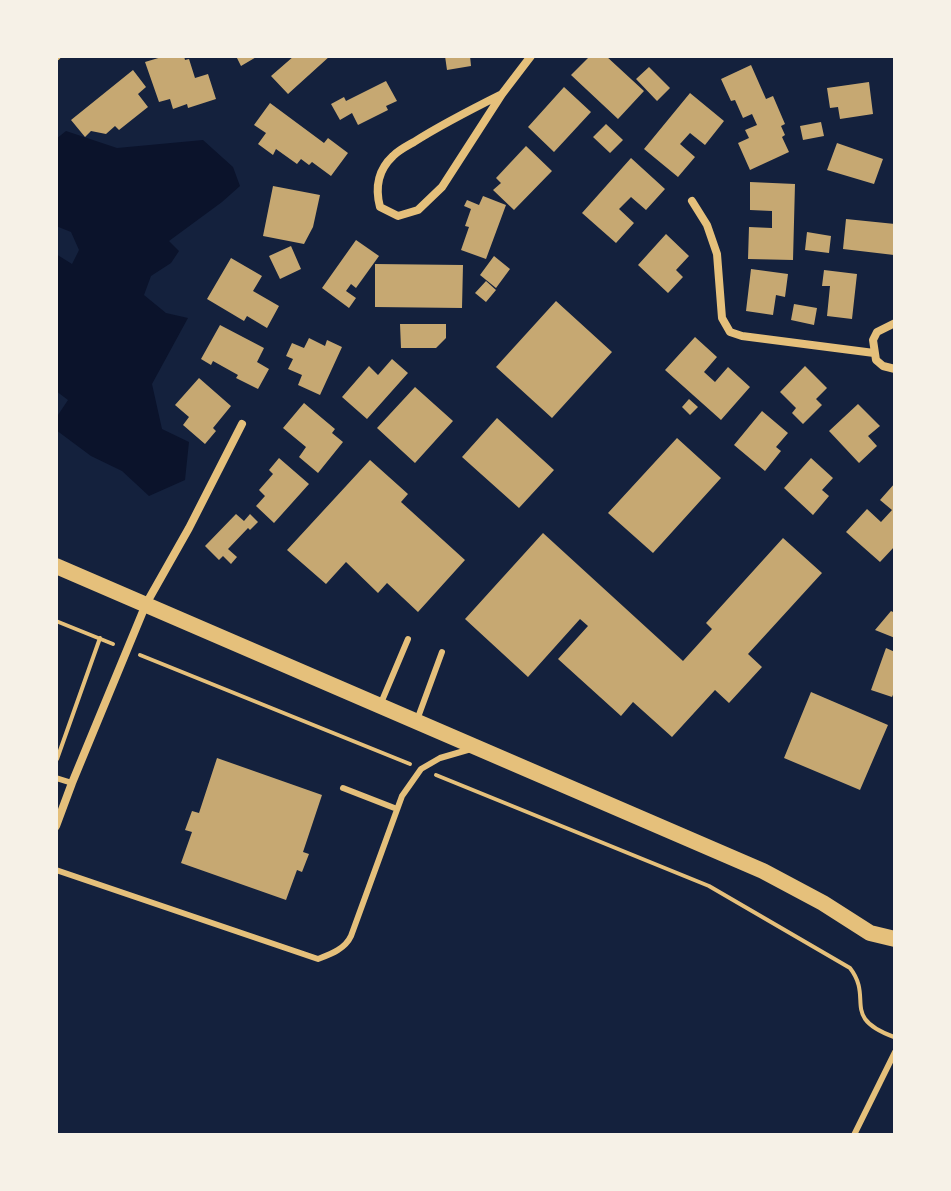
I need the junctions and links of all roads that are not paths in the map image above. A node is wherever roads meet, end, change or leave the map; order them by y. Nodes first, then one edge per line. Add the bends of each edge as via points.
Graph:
1 (531, 56) edge
2 (502, 94) junction
3 (692, 201) dead end
4 (895, 323) edge
5 (874, 353) junction
6 (895, 369) edge
7 (242, 424) dead end
8 (56, 566) edge
9 (146, 604) junction
10 (408, 639) dead end
11 (442, 652) dead end
12 (380, 706) junction
13 (416, 721) junction
14 (479, 747) junction
15 (56, 778) edge
16 (72, 783) junction
17 (343, 788) dead end
18 (397, 809) junction
19 (57, 823) edge
20 (56, 870) edge
21 (895, 939) edge
22 (895, 1052) edge
23 (854, 1135) edge

1 - 2 street
2 - 2 street via 394,155 378,184 380,207 398,216 418,210 442,187
3 - 5 street via 717,254 722,318 730,332
4 - 5 street via 877,332
5 - 6 street via 883,366
7 - 9 street
8 - 9 main road
9 - 12 main road
9 - 16 street
10 - 12 lane
11 - 13 lane
12 - 13 main road
13 - 14 main road
14 - 18 lane via 451,753 421,769
14 - 21 main road via 763,871 870,933
15 - 16 lane
16 - 19 street
17 - 18 lane
18 - 20 lane via 348,943 318,959
22 - 23 lane

